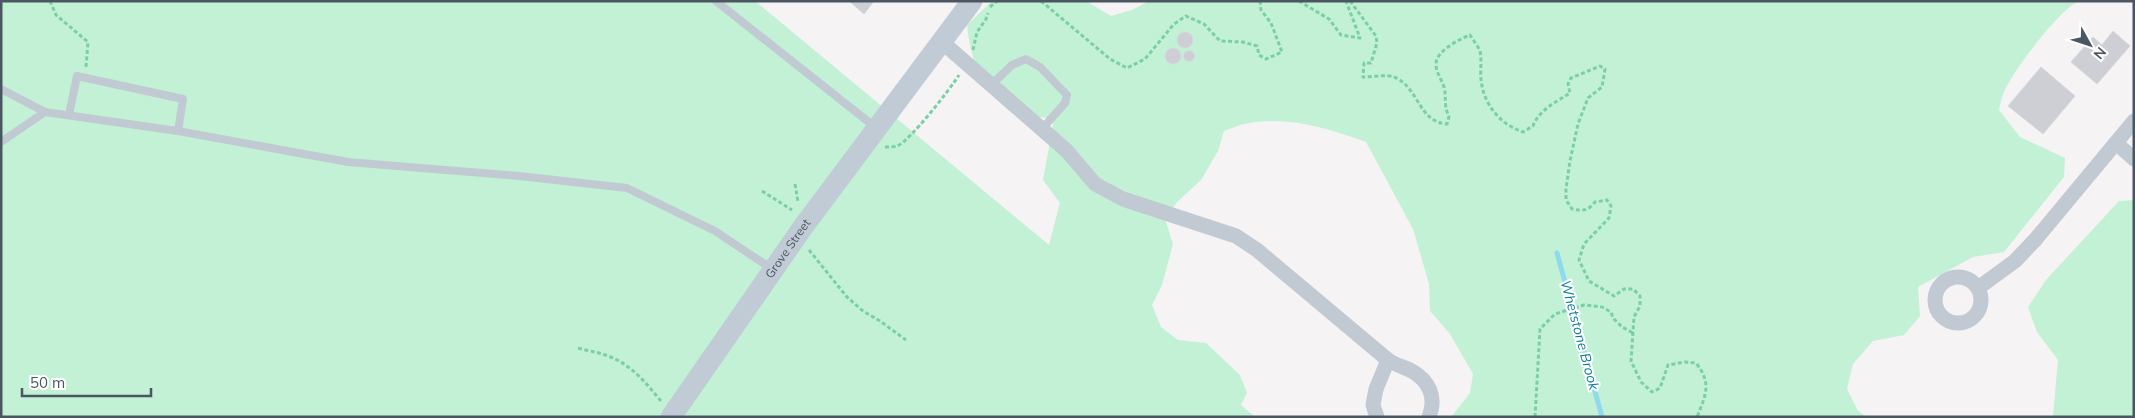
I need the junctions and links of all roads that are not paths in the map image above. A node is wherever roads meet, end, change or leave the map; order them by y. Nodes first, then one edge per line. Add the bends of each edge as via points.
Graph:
1 (716, 1) edge
2 (972, 1) edge
3 (942, 42) junction
4 (990, 86) junction
5 (1, 89) edge
6 (45, 112) junction
7 (69, 115) junction
8 (2134, 121) edge
9 (876, 128) junction
10 (1042, 130) junction
11 (178, 132) junction
12 (1, 142) edge
13 (2116, 143) junction
14 (2134, 159) edge
15 (774, 270) junction
16 (1978, 288) dead end
17 (1388, 360) junction
18 (672, 416) edge
19 (1377, 417) edge
20 (1429, 417) edge

1 - 9 lane
2 - 3 main road, Grove Street
3 - 4 street
3 - 9 main road, Grove Street
4 - 10 street
4 - 10 lane via 1012,65 1026,59 1040,66 1067,95 1066,103
5 - 6 lane
6 - 7 lane
6 - 12 lane
7 - 11 lane
7 - 11 lane via 77,76 183,99
8 - 13 street
9 - 15 main road, Grove Street
10 - 17 street via 1095,184 1123,198 1236,236 1258,250
11 - 15 lane via 348,162 627,188 715,231
13 - 14 street
13 - 16 street via 2015,262
15 - 18 main road, Grove Street
17 - 19 street via 1376,389 1373,405
17 - 20 street via 1416,375 1432,391

